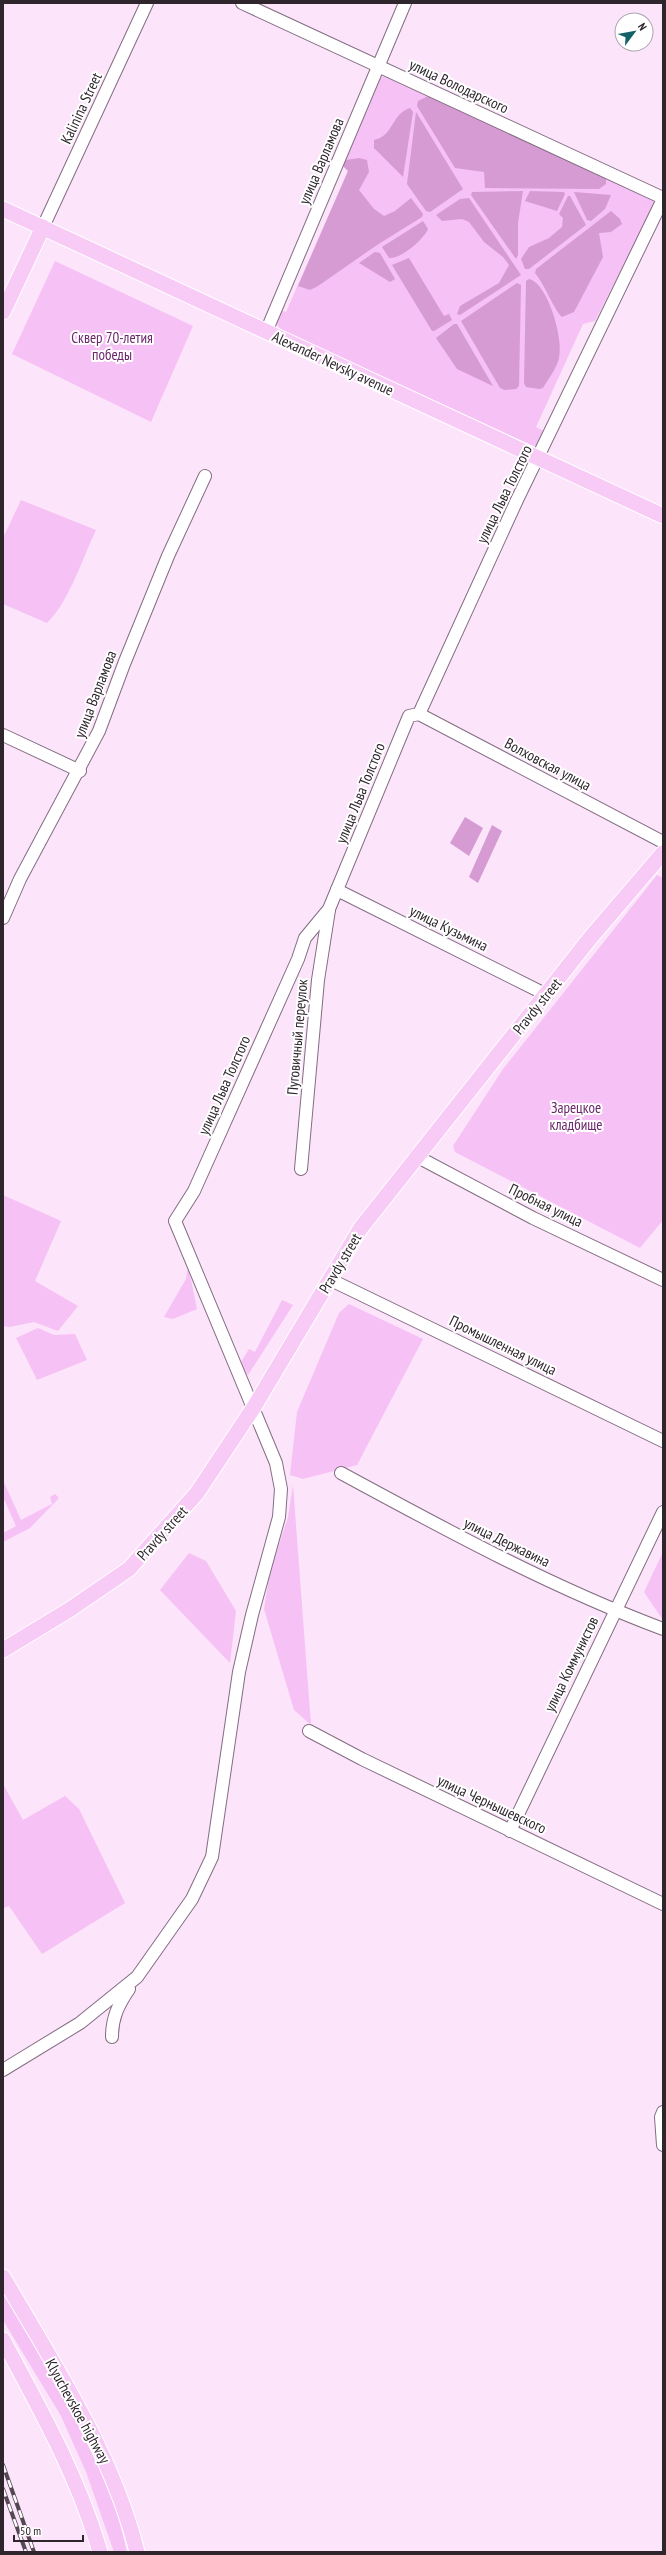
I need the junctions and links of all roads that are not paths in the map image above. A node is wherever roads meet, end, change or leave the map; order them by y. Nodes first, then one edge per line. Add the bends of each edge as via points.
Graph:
1 (147, 3) edge
2 (242, 3) edge
3 (405, 3) edge
4 (378, 67) junction
5 (663, 198) edge
6 (3, 209) edge
7 (43, 227) junction
8 (3, 312) edge
9 (266, 332) junction
10 (538, 458) junction
11 (205, 476) dead end
12 (663, 516) edge
13 (419, 714) junction
14 (3, 734) edge
15 (80, 771) junction
16 (663, 842) edge
17 (663, 853) edge
18 (337, 890) junction
19 (329, 909) junction
20 (3, 918) edge
21 (547, 995) junction
22 (416, 1156) junction
23 (301, 1169) dead end
24 (330, 1279) junction
25 (663, 1280) edge
26 (254, 1407) junction
27 (663, 1440) edge
28 (341, 1473) dead end
29 (663, 1512) edge
30 (615, 1611) junction
31 (663, 1629) edge
32 (3, 1650) edge
33 (309, 1731) dead end
34 (510, 1830) junction
35 (663, 1904) edge
36 (137, 1977) junction
37 (112, 2037) dead end
38 (3, 2070) edge
39 (663, 2112) edge
40 (663, 2145) edge
41 (3, 2277) edge
42 (3, 2340) edge
43 (100, 2552) edge
44 (137, 2552) edge

1 - 7 street, Kalinina Street
2 - 4 street, улица Володарского
3 - 4 street, улица Варламова
4 - 5 street, улица Володарского
4 - 9 street, улица Варламова
5 - 10 street, улица Льва Толстого
6 - 7 main road, Alexander Nevsky avenue
7 - 8 main road
7 - 9 main road, Alexander Nevsky avenue
9 - 10 main road, Alexander Nevsky avenue
10 - 12 main road, Alexander Nevsky avenue
10 - 13 street, улица Льва Толстого
11 - 15 street, улица Варламова via 168,556 100,731
13 - 16 street, Волховская улица
13 - 18 street, улица Льва Толстого via 409,716
14 - 15 street
15 - 20 street, улица Варламова via 20,879
17 - 21 main road, Pravdy street via 591,937
18 - 19 street, улица Льва Толстого
18 - 21 street, улица Кузьмина
19 - 23 street, Пуговичный переулок via 318,980
19 - 26 street, улица Льва Толстого via 305,938 298,959 197,1184 175,1221 232,1361
21 - 22 main road, Pravdy street
22 - 24 main road, Pravdy street via 360,1229
22 - 25 street, Пробная улица via 533,1218
24 - 26 main road, Pravdy street
24 - 27 street, Промышленная улица
26 - 32 main road, Pravdy street via 197,1493 129,1569 69,1610
26 - 36 street via 276,1463 281,1489 279,1517 239,1672 212,1857 192,1899
28 - 30 street, улица Державина via 498,1558
29 - 30 street, улица Коммунистов
30 - 31 street, улица Державина
30 - 34 street, улица Коммунистов
33 - 34 street, улица Чернышевского via 362,1760
34 - 35 street, улица Чернышевского
36 - 37 street via 117,2007 112,2021
36 - 38 street via 80,2023
39 - 40 street
41 - 44 main road, Klyuchevskoe highway via 110,2468
42 - 43 main road, Klyuchevskoe highway via 59,2444 82,2496

